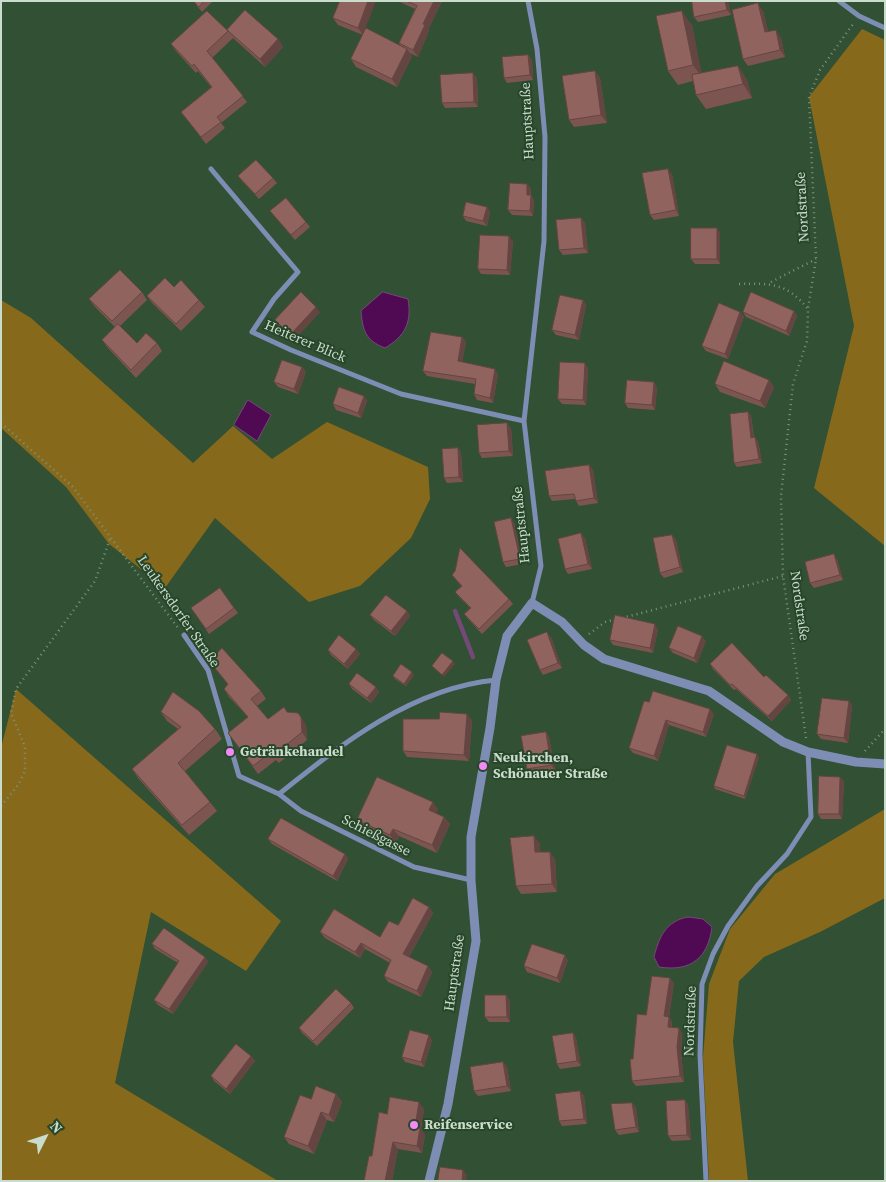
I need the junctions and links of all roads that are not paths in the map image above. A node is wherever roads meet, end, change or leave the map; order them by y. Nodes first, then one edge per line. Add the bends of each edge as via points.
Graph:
1 (528, 1) edge
2 (839, 1) edge
3 (885, 28) edge
4 (211, 169) dead end
5 (524, 421) junction
6 (532, 603) junction
7 (184, 635) road end
8 (496, 680) junction
9 (808, 752) junction
10 (885, 764) edge
11 (279, 794) junction
12 (471, 880) junction
13 (429, 1181) edge
14 (706, 1181) edge

1 - 5 street, Hauptstraße via 537,49 545,137 544,241
2 - 3 street via 859,16
4 - 5 street, Heiterer Blick via 298,272 274,299 252,332 401,394
5 - 6 street, Hauptstraße via 541,566
6 - 8 street, Hauptstraße via 507,636
6 - 9 street via 562,622 604,659 709,691 760,728
7 - 11 street, Leukersdorfer Straße via 208,670 239,776
8 - 11 street via 475,682 431,695 387,716 330,753
8 - 12 street, Hauptstraße via 471,837
9 - 10 street
9 - 14 street, Nordstraße via 811,818 787,854 728,926 702,984 700,1055
11 - 12 street, Schießgasse via 301,811 414,868
12 - 13 street, Hauptstraße via 476,941 448,1104

